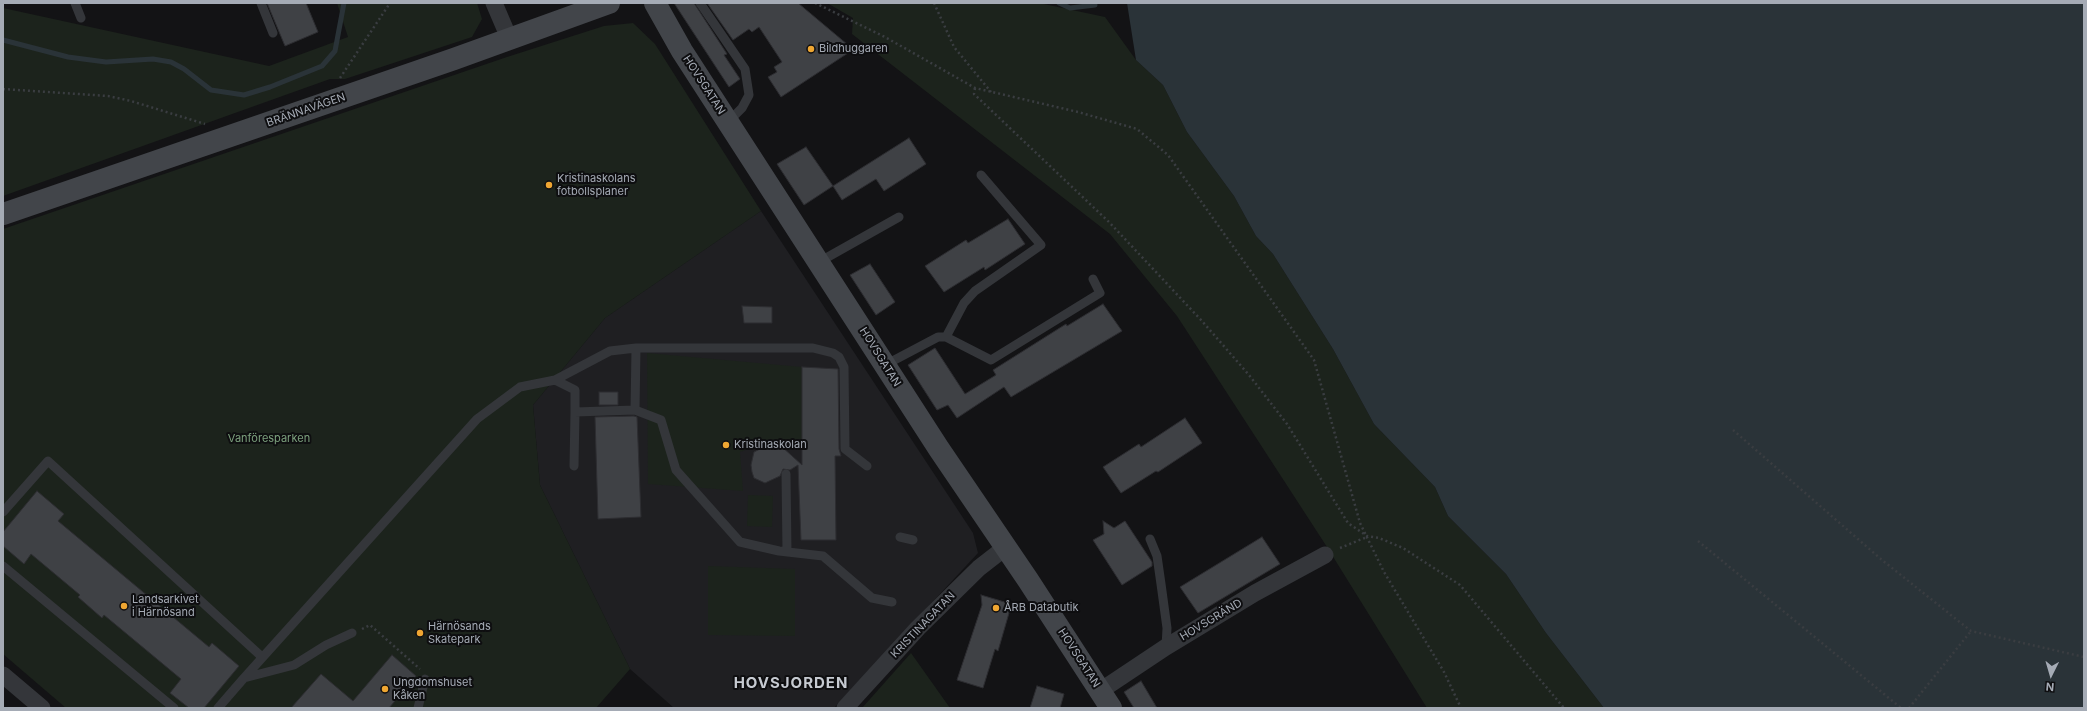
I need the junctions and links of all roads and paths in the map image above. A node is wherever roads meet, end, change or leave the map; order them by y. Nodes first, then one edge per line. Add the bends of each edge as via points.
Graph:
1 (75, 3) edge
2 (261, 3) edge
3 (390, 3) edge
4 (494, 3) edge
5 (609, 3) edge
6 (655, 3) edge
7 (700, 3) edge
8 (815, 3) edge
9 (934, 3) edge
10 (81, 18) dead end
11 (273, 33) dead end
12 (509, 38) junction
13 (339, 80) dead end
14 (975, 88) junction
15 (3, 89) edge
16 (991, 92) junction
17 (728, 122) junction
18 (209, 126) dead end
19 (981, 175) dead end
20 (3, 214) edge
21 (899, 217) dead end
22 (819, 262) junction
23 (1093, 280) dead end
24 (946, 337) junction
25 (636, 348) junction
26 (885, 365) junction
27 (555, 380) junction
28 (635, 410) junction
29 (575, 412) junction
30 (1733, 430) dead end
31 (574, 466) dead end
32 (867, 466) dead end
33 (786, 474) dead end
34 (3, 512) edge
35 (1367, 536) junction
36 (900, 537) dead end
37 (1150, 539) dead end
38 (913, 540) dead end
39 (1698, 541) dead end
40 (1006, 547) junction
41 (787, 552) junction
42 (1325, 555) joint
43 (3, 566) edge
44 (892, 602) dead end
45 (1971, 631) junction
46 (352, 633) joint
47 (1166, 647) junction
48 (2084, 657) edge
49 (262, 658) junction
50 (3, 675) edge
51 (244, 678) junction
52 (425, 679) joint
53 (1105, 700) edge
54 (42, 708) edge
55 (174, 708) edge
56 (218, 708) edge
57 (418, 708) edge
58 (845, 708) edge
59 (1461, 708) edge
60 (1564, 708) edge
61 (1901, 708) edge
62 (1909, 708) edge

1 - 10 lane
2 - 11 lane
3 - 13 path
4 - 12 street
5 - 12 main road, BRÄNNAVÄGEN
6 - 17 main road, HOVSGATAN via 682,51
7 - 17 lane via 745,69 749,95 742,108
8 - 14 path via 885,37
9 - 16 path via 954,47
12 - 20 main road, BRÄNNAVÄGEN
14 - 16 path
14 - 35 path via 974,94 1109,222 1208,327 1287,424 1348,523
15 - 18 path via 108,96
16 - 35 path via 1137,129 1168,155 1314,360 1360,523
17 - 22 main road, HOVSGATAN
19 - 24 lane via 1041,245 975,291 964,303
21 - 22 lane
22 - 26 main road, HOVSGATAN
23 - 24 lane via 1100,293 991,360
24 - 26 lane via 938,337
25 - 27 lane via 610,350
25 - 28 lane
25 - 32 lane via 813,348 833,353 844,367 845,449
26 - 40 main road, HOVSGATAN
27 - 29 lane via 576,390
27 - 49 lane via 520,387 477,419
28 - 29 lane
28 - 41 lane via 661,420 676,470 740,542
29 - 31 lane
30 - 45 path via 1882,560
33 - 41 lane
34 - 49 lane via 48,461
35 - 42 path
35 - 59 path via 1384,572 1444,672
35 - 60 path via 1402,548 1460,585
36 - 38 lane
37 - 47 lane via 1157,556 1167,628
39 - 61 path
40 - 53 main road, HOVSGATAN
40 - 58 street, KRISTINAGATAN via 979,568 918,628
41 - 44 lane via 823,556 872,598
42 - 47 street, HOVSGRÄND via 1256,592
43 - 55 lane
45 - 48 path
45 - 62 path
46 - 51 lane via 326,645 294,665
46 - 52 path via 370,625 424,672
47 - 53 street, HOVSGRÄND
49 - 51 lane
50 - 54 street
51 - 56 lane
52 - 57 lane

